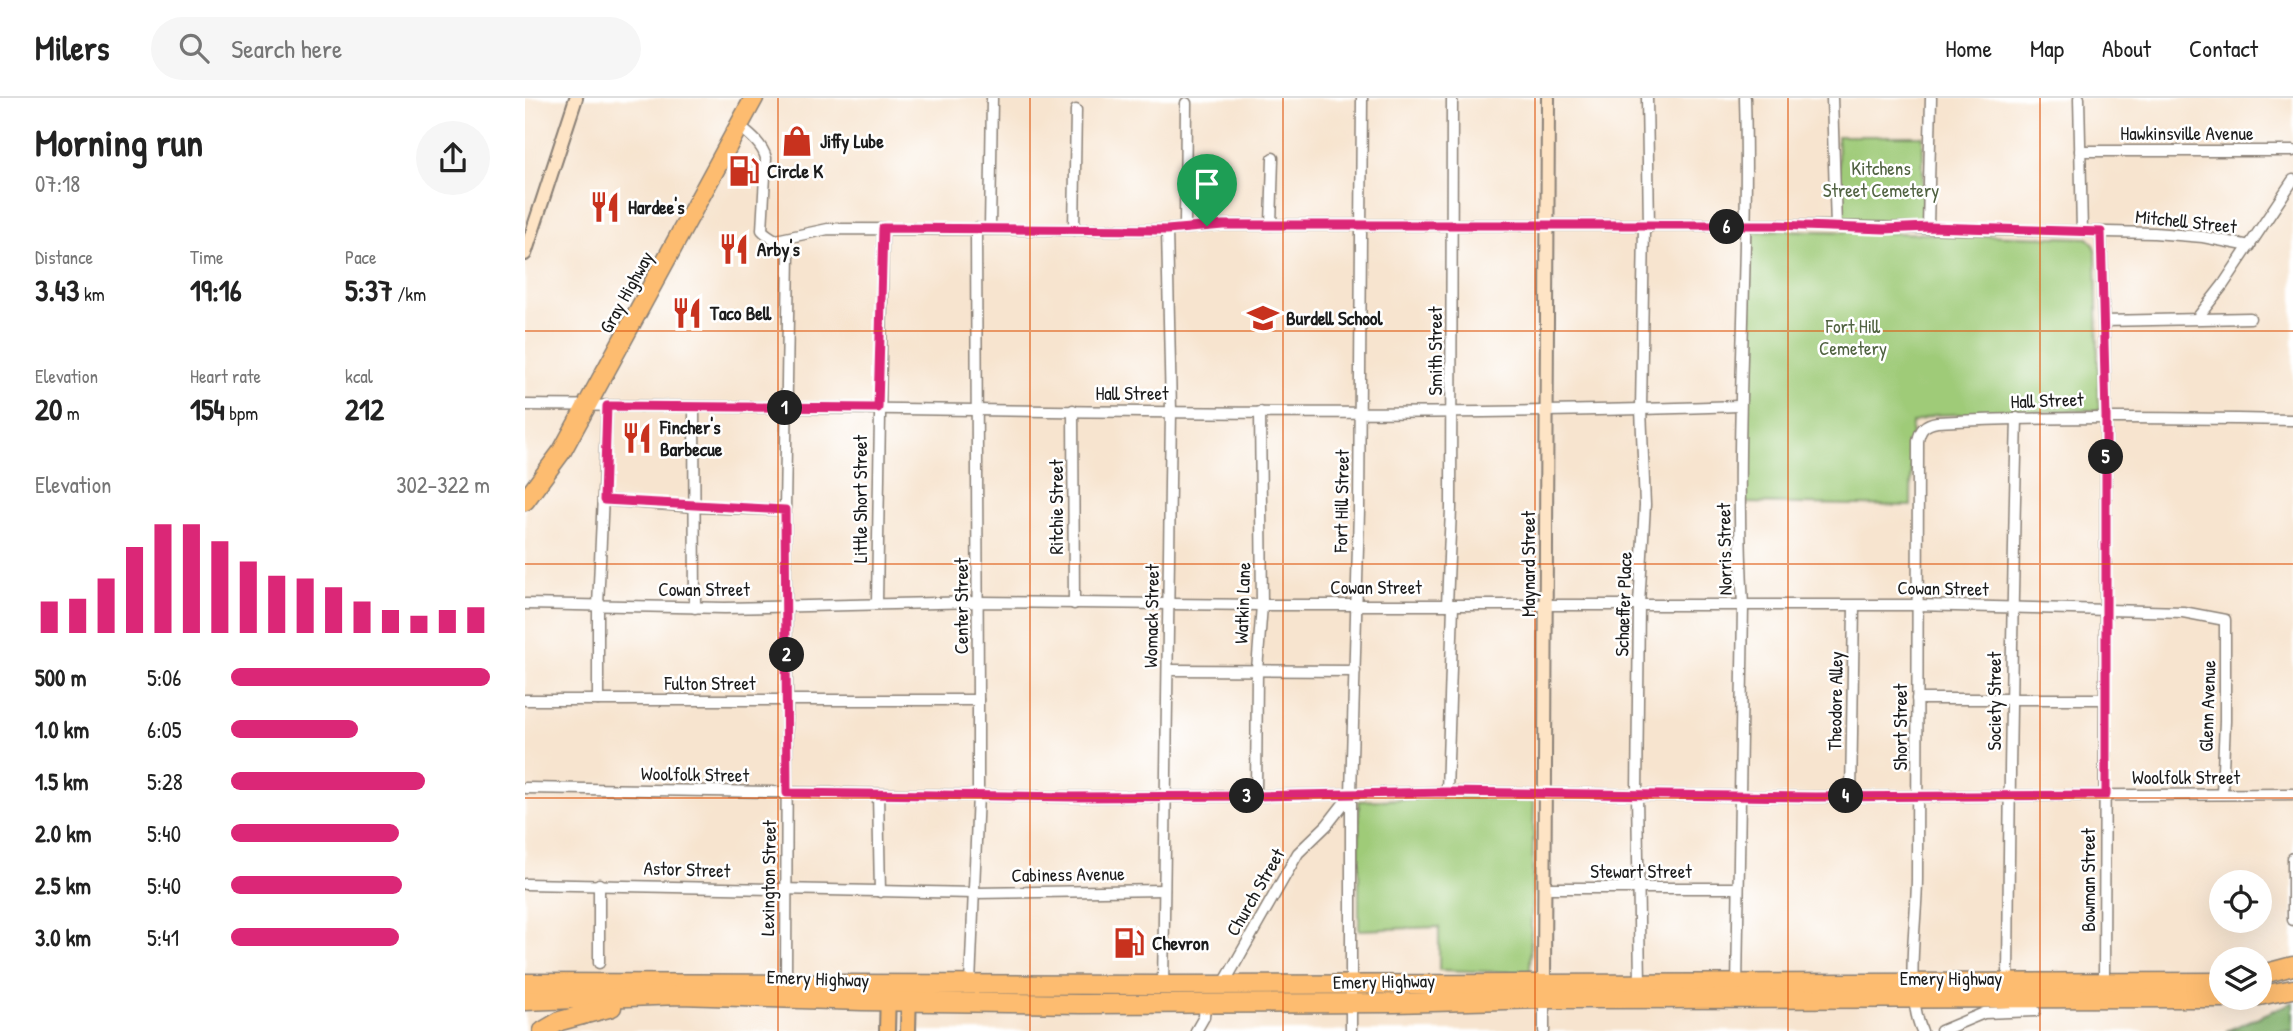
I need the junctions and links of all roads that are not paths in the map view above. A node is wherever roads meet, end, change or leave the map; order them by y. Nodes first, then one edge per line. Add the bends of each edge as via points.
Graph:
1 (576, 98) edge
2 (754, 98) edge
3 (992, 98) edge
4 (1362, 98) edge
5 (1452, 98) edge
6 (1548, 98) edge
7 (1647, 98) edge
8 (1745, 98) edge
9 (1832, 98) edge
10 (1931, 98) edge
11 (2080, 98) edge
12 (1186, 103) dead end
13 (1076, 110) dead end
14 (739, 126) junction
15 (2080, 151) junction
16 (2293, 151) edge
17 (1273, 158) dead end
18 (2293, 180) edge
19 (1271, 225) junction
20 (1361, 226) junction
21 (1453, 226) junction
22 (1548, 227) junction
23 (1647, 227) junction
24 (1745, 227) junction
25 (1836, 227) junction
26 (1928, 227) junction
27 (883, 228) junction
28 (976, 228) junction
29 (990, 228) junction
30 (1185, 228) junction
31 (1074, 230) junction
32 (1167, 230) junction
33 (2082, 231) junction
34 (2101, 232) junction
35 (776, 240) junction
36 (2250, 246) junction
37 (525, 254) edge
38 (2198, 317) junction
39 (2250, 318) dead end
40 (2104, 321) junction
41 (525, 405) edge
42 (587, 405) junction
43 (607, 406) junction
44 (1739, 406) junction
45 (694, 407) junction
46 (786, 408) junction
47 (878, 408) junction
48 (977, 409) junction
49 (1073, 410) junction
50 (1641, 410) junction
51 (1171, 411) junction
52 (1452, 411) junction
53 (1548, 411) junction
54 (1260, 412) junction
55 (1360, 413) junction
56 (2106, 416) junction
57 (2017, 418) junction
58 (2293, 420) edge
59 (1927, 424) joint
60 (604, 500) junction
61 (525, 501) edge
62 (696, 507) junction
63 (785, 510) junction
64 (979, 602) junction
65 (877, 603) junction
66 (525, 604) edge
67 (1075, 604) junction
68 (1168, 604) junction
69 (1547, 604) junction
70 (1639, 604) junction
71 (1262, 605) junction
72 (1356, 605) junction
73 (1450, 605) junction
74 (1917, 605) junction
75 (598, 606) junction
76 (787, 606) junction
77 (1743, 606) junction
78 (1854, 606) junction
79 (2012, 607) junction
80 (695, 608) junction
81 (2105, 608) junction
82 (2225, 620) joint
83 (1168, 670) junction
84 (1257, 670) junction
85 (1355, 671) junction
86 (1917, 699) junction
87 (2105, 699) junction
88 (525, 700) edge
89 (598, 700) junction
90 (787, 700) junction
91 (978, 700) junction
92 (2010, 700) junction
93 (525, 788) edge
94 (1447, 792) junction
95 (787, 793) junction
96 (1546, 793) junction
97 (2222, 793) junction
98 (879, 794) junction
99 (978, 794) junction
100 (1351, 794) junction
101 (2293, 794) edge
102 (1637, 795) junction
103 (1917, 795) junction
104 (2106, 795) junction
105 (1165, 796) junction
106 (1256, 796) junction
107 (1740, 796) junction
108 (1851, 796) junction
109 (2011, 796) junction
110 (1351, 821) junction
111 (1327, 825) junction
112 (2293, 858) edge
113 (525, 884) edge
114 (599, 884) junction
115 (1544, 888) junction
116 (1637, 888) junction
117 (1738, 888) junction
118 (785, 890) junction
119 (1164, 890) junction
120 (880, 892) junction
121 (974, 893) junction
122 (2293, 920) edge
123 (599, 962) dead end
124 (2293, 966) edge
125 (2272, 972) edge
126 (550, 982) junction
127 (2209, 982) edge
128 (525, 983) edge
129 (786, 983) junction
130 (909, 983) junction
131 (1640, 983) junction
132 (2008, 983) junction
133 (2104, 983) junction
134 (970, 984) junction
135 (1223, 985) junction
136 (2293, 989) edge
137 (1544, 991) junction
138 (1737, 991) junction
139 (1913, 991) junction
140 (888, 992) junction
141 (2272, 993) edge
142 (1163, 994) junction
143 (1351, 994) junction
144 (680, 995) junction
145 (2209, 997) edge
146 (525, 999) edge
147 (909, 1002) junction
148 (1205, 1003) junction
149 (2035, 1011) dead end
150 (543, 1031) edge
151 (887, 1031) edge
152 (908, 1031) edge
153 (1196, 1031) edge
154 (1351, 1031) edge
155 (1544, 1031) edge
156 (1922, 1031) edge
157 (1941, 1031) edge

1 - 37 street
2 - 14 highway, Gray Highway
3 - 29 street
4 - 20 street, Fort Hill Street
5 - 21 street, Smith Street
6 - 22 street, Maynard Street
7 - 23 street, Schaeffer Place
8 - 24 street, Norris Street
9 - 25 street
10 - 26 street
11 - 15 street
12 - 30 street
13 - 31 street
14 - 35 street, Lexington Street via 764,151 762,230
14 - 42 highway, Gray Highway
15 - 16 street, Hawkinsville Avenue
15 - 33 street
17 - 19 street
18 - 36 street
19 - 20 street, Mitchell Street
19 - 30 street, Mitchell Street
20 - 21 street, Mitchell Street
20 - 55 street, Fort Hill Street
21 - 22 street, Mitchell Street
21 - 52 street, Smith Street
22 - 23 street, Mitchell Street
22 - 53 street, Maynard Street
23 - 24 street, Mitchell Street
23 - 50 street, Schaeffer Place
24 - 25 street, Mitchell Street
24 - 44 street, Norris Street
25 - 26 street, Mitchell Street
26 - 33 street, Mitchell Street
27 - 28 street, Mitchell Street
27 - 35 street, Mitchell Street via 828,229
27 - 47 street, Little Short Street
28 - 29 street, Mitchell Street
28 - 48 street, Center Street
29 - 31 street, Mitchell Street
30 - 32 street, Mitchell Street
31 - 32 street, Mitchell Street
32 - 51 street, Womack Street
33 - 34 street, Mitchell Street
34 - 36 street, Mitchell Street via 2172,234
34 - 40 street, Bowman Street
35 - 46 street, Lexington Street via 789,253
36 - 38 street
38 - 39 street
38 - 40 street
40 - 56 street, Bowman Street
41 - 42 street, Hall Street
42 - 43 street, Hall Street
42 - 61 highway, Gray Highway via 562,451
43 - 45 street, Hall Street
43 - 60 street
44 - 50 street, Hall Street
44 - 77 street, Norris Street
45 - 46 street, Hall Street
45 - 62 street
46 - 47 street, Hall Street
46 - 63 street, Lexington Street
47 - 48 street, Hall Street
47 - 65 street, Little Short Street
48 - 49 street, Hall Street
48 - 64 street, Center Street
49 - 51 street, Hall Street
49 - 67 street, Ritchie Street
50 - 53 street, Hall Street
50 - 70 street, Schaeffer Place via 1645,505
51 - 54 street, Hall Street
51 - 68 street, Womack Street
52 - 53 street, Hall Street
52 - 55 street, Hall Street
52 - 73 street, Smith Street
53 - 69 street, Maynard Street
54 - 55 street, Hall Street
54 - 71 street, Watkin Lane
55 - 72 street, Fort Hill Street
56 - 57 street, Hall Street
56 - 58 street, Hall Street
56 - 81 street, Bowman Street
57 - 59 street, Hall Street
57 - 79 street, Society Street
59 - 74 street, Short Street via 1918,440
60 - 62 street
60 - 75 street
62 - 63 street
62 - 80 street
63 - 76 street, Lexington Street
64 - 65 street, Cowan Street
64 - 67 street, Cowan Street
64 - 91 street, Center Street
65 - 76 street, Cowan Street
66 - 75 street, Cowan Street
67 - 68 street, Cowan Street
68 - 71 street, Cowan Street
68 - 83 street, Womack Street
69 - 70 street, Cowan Street
69 - 73 street, Cowan Street
69 - 96 street, Maynard Street
70 - 77 street, Cowan Street
70 - 102 street, Schaeffer Place
71 - 72 street, Cowan Street
71 - 84 street, Watkin Lane
72 - 73 street, Cowan Street
72 - 85 street, Fort Hill Street
73 - 94 street, Smith Street
74 - 78 street, Cowan Street
74 - 79 street, Cowan Street
74 - 86 street, Short Street
75 - 80 street, Cowan Street
75 - 89 street
76 - 80 street, Cowan Street
76 - 90 street, Lexington Street
77 - 78 street, Cowan Street
77 - 107 street, Norris Street
78 - 108 street, Theodore Alley
79 - 81 street, Cowan Street
79 - 92 street, Society Street
81 - 82 street, Cowan Street via 2183,612
81 - 87 street, Bowman Street
82 - 97 street, Glenn Avenue
83 - 84 street
83 - 105 street, Womack Street
84 - 85 street
84 - 106 street, Watkin Lane
85 - 100 street, Fort Hill Street
86 - 92 street
86 - 103 street, Short Street
87 - 92 street
87 - 104 street, Bowman Street
88 - 89 street, Fulton Street
89 - 90 street, Fulton Street
90 - 91 street, Fulton Street
90 - 95 street, Lexington Street
91 - 99 street, Center Street
92 - 109 street, Society Street
93 - 95 street, Woolfolk Street
94 - 96 street, Woolfolk Street
94 - 100 street, Woolfolk Street
95 - 98 street, Woolfolk Street
95 - 118 street, Lexington Street
96 - 102 street, Woolfolk Street
96 - 115 street, Maynard Street
97 - 101 street, Woolfolk Street
97 - 104 street, Woolfolk Street
98 - 99 street, Woolfolk Street
98 - 120 street
99 - 105 street, Woolfolk Street
99 - 121 street, Center Street
100 - 106 street, Woolfolk Street
100 - 110 street, Fort Hill Street
100 - 111 street, Church Street
102 - 107 street, Woolfolk Street
102 - 116 street, Schaeffer Place
103 - 108 street, Woolfolk Street
103 - 109 street, Woolfolk Street
103 - 139 street, Short Street
104 - 109 street, Woolfolk Street
104 - 133 street, Bowman Street
105 - 106 street, Woolfolk Street
105 - 119 street, Womack Street
107 - 108 street, Woolfolk Street
107 - 117 street, Norris Street
109 - 132 street, Society Street
110 - 111 street
110 - 143 street, Fort Hill Street
111 - 135 street, Church Street via 1286,870
112 - 122 street
113 - 114 street, Astor Street
114 - 118 street, Astor Street
114 - 123 street
115 - 116 street, Stewart Street
115 - 137 street, Maynard Street
116 - 117 street, Stewart Street
116 - 131 street, Schaeffer Place
117 - 138 street, Norris Street
118 - 120 street, Astor Street
118 - 129 street, Lexington Street
119 - 121 street, Cabiness Avenue
119 - 142 street, Womack Street
120 - 121 street, Astor Street
121 - 134 street, Center Street
124 - 125 highway
126 - 128 highway, Emery Highway
126 - 129 highway, Emery Highway
126 - 146 highway
127 - 133 highway, Emery Highway
129 - 140 highway, Emery Highway
130 - 134 highway, Emery Highway
130 - 140 highway, Emery Highway
130 - 147 main road
131 - 137 highway, Emery Highway
131 - 138 highway, Emery Highway
132 - 133 highway, Emery Highway
132 - 139 highway, Emery Highway
134 - 142 highway, Emery Highway
135 - 142 highway, Emery Highway
135 - 143 highway, Emery Highway
136 - 141 highway
137 - 138 highway, Emery Highway
137 - 143 highway, Emery Highway
137 - 155 street, Maynard Street
138 - 139 highway, Emery Highway
139 - 145 highway, Emery Highway
139 - 156 street, Short Street
140 - 144 highway, Emery Highway
140 - 147 highway, Emery Highway
140 - 151 main road
142 - 147 highway, Emery Highway
142 - 148 highway, Emery Highway
143 - 148 highway, Emery Highway
143 - 154 street, Fort Hill Street
144 - 146 highway, Emery Highway
144 - 150 highway via 591,1012
147 - 152 main road
148 - 153 street
149 - 157 street via 1984,1013

